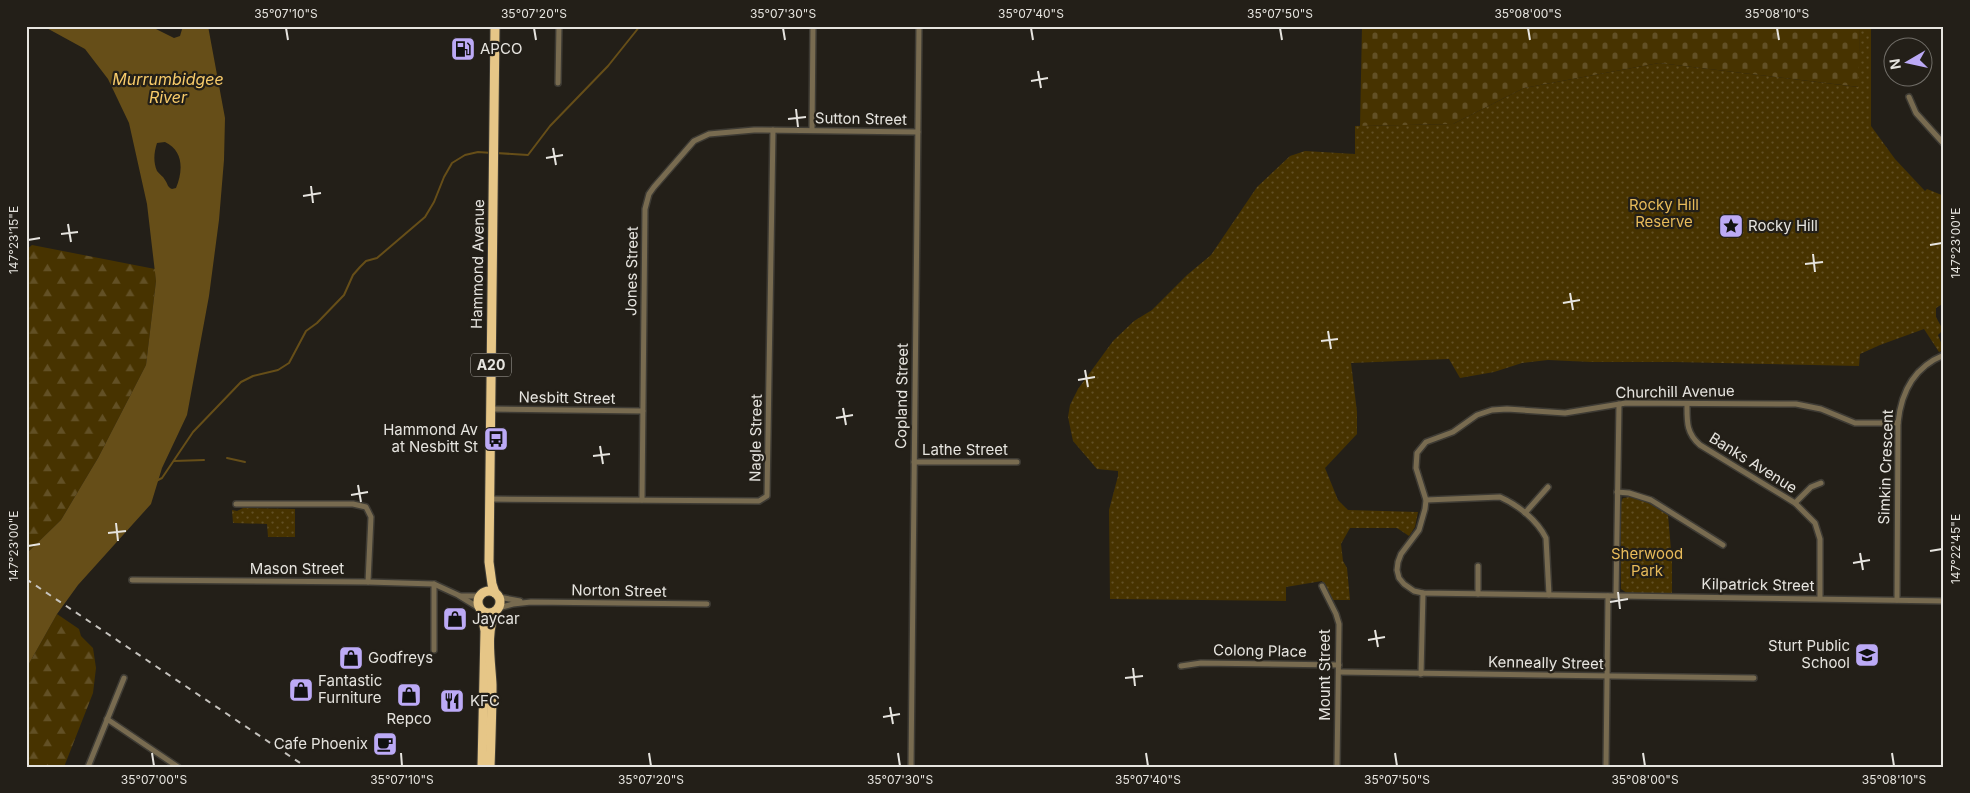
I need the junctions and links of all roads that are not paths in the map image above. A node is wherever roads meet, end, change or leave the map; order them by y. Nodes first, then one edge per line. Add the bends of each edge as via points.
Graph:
1 (495, 26) edge
2 (559, 26) edge
3 (813, 26) edge
4 (919, 26) edge
5 (558, 83) dead end
6 (1909, 97) dead end
7 (773, 130) junction
8 (812, 130) junction
9 (918, 132) junction
10 (1941, 138) edge
11 (1944, 144) edge
12 (1944, 355) edge
13 (1619, 404) junction
14 (1688, 404) junction
15 (490, 409) junction
16 (643, 411) junction
17 (1898, 423) junction
18 (914, 462) junction
19 (1017, 462) dead end
20 (1821, 484) dead end
21 (1548, 486) dead end
22 (1617, 492) junction
23 (489, 499) junction
24 (642, 500) junction
25 (1426, 500) junction
26 (1795, 503) junction
27 (236, 504) dead end
28 (1525, 513) junction
29 (1724, 545) dead end
30 (489, 562) junction
31 (1478, 566) dead end
32 (132, 580) dead end
33 (368, 582) junction
34 (434, 584) junction
35 (1322, 586) dead end
36 (1423, 593) junction
37 (481, 594) junction
38 (1478, 594) junction
39 (1549, 594) junction
40 (458, 595) junction
41 (497, 595) junction
42 (1608, 596) junction
43 (1616, 596) junction
44 (1820, 598) junction
45 (1897, 600) junction
46 (1944, 601) edge
47 (531, 602) junction
48 (707, 604) dead end
49 (480, 609) junction
50 (497, 610) junction
51 (434, 650) dead end
52 (1338, 665) junction
53 (1181, 666) dead end
54 (1338, 672) junction
55 (1421, 674) junction
56 (1607, 676) junction
57 (124, 678) dead end
58 (1754, 678) dead end
59 (106, 720) junction
60 (88, 767) edge
61 (178, 767) edge
62 (482, 767) edge
63 (490, 767) edge
64 (911, 767) edge
65 (1337, 767) edge
66 (1606, 767) edge

1 - 15 highway, Hammond Avenue / A20
2 - 5 street
3 - 8 street
4 - 9 street, Copland Street
6 - 10 street via 1916,113
7 - 8 street, Sutton Street
7 - 16 street, Jones Street via 726,132 701,137 649,194 645,217
7 - 24 street, Nagle Street via 767,496 759,501
8 - 9 street, Sutton Street
9 - 18 street, Copland Street
10 - 11 street
12 - 17 street, Simkin Crescent via 1914,375 1900,405
13 - 14 street, Churchill Avenue
13 - 22 street
13 - 25 street, Churchill Avenue via 1565,413 1507,409 1478,415 1453,432 1426,442 1419,450 1416,468
14 - 17 street, Churchill Avenue via 1796,404 1821,409 1855,423
14 - 26 street, Banks Avenue via 1687,424 1693,439
15 - 16 street, Nesbitt Street
15 - 23 highway, Hammond Avenue / A20
16 - 24 street, Jones Street
17 - 45 street, Simkin Crescent
18 - 19 street, Lathe Street
18 - 64 street, Copland Street
20 - 26 street via 1811,487
21 - 28 street
22 - 29 street via 1651,500
22 - 43 street
23 - 24 street, Nagle Street
23 - 30 highway, Hammond Avenue / A20
25 - 28 street via 1500,497
25 - 36 street via 1418,530 1401,554 1397,570 1404,584
26 - 44 street, Banks Avenue via 1820,534
27 - 33 street via 353,504 366,508 371,517
28 - 39 street via 1546,538
30 - 37 highway, Hammond Avenue / A20
30 - 41 highway, Hammond Avenue / A20
31 - 38 street
32 - 33 street, Mason Street
33 - 34 street, Mason Street
34 - 40 street, Mason Street
34 - 51 street
35 - 52 street, Mount Street via 1338,621
36 - 38 street, Kilpatrick Street
36 - 55 street
37 - 40 street, Mason Street
37 - 41 highway via 489,591
37 - 49 highway, A20 via 477,602
38 - 39 street, Kilpatrick Street
39 - 42 street, Kilpatrick Street
40 - 49 street, Mason Street
41 - 47 street, Norton Street
41 - 50 highway, A20
42 - 43 street, Kilpatrick Street
42 - 56 street
43 - 44 street, Kilpatrick Street
44 - 45 street, Kilpatrick Street
45 - 46 street, Kilpatrick Street
47 - 48 street, Norton Street
47 - 50 street, Norton Street
49 - 50 highway via 486,613
49 - 62 highway, A20 via 485,631
50 - 63 highway, A20 via 491,631
52 - 53 street, Colong Place via 1201,663
52 - 54 street, Mount Street
54 - 55 street, Kenneally Street
54 - 65 street, Mount Street
55 - 56 street, Kenneally Street
56 - 58 street, Kenneally Street
56 - 66 street
57 - 59 street
59 - 60 street
59 - 61 street

